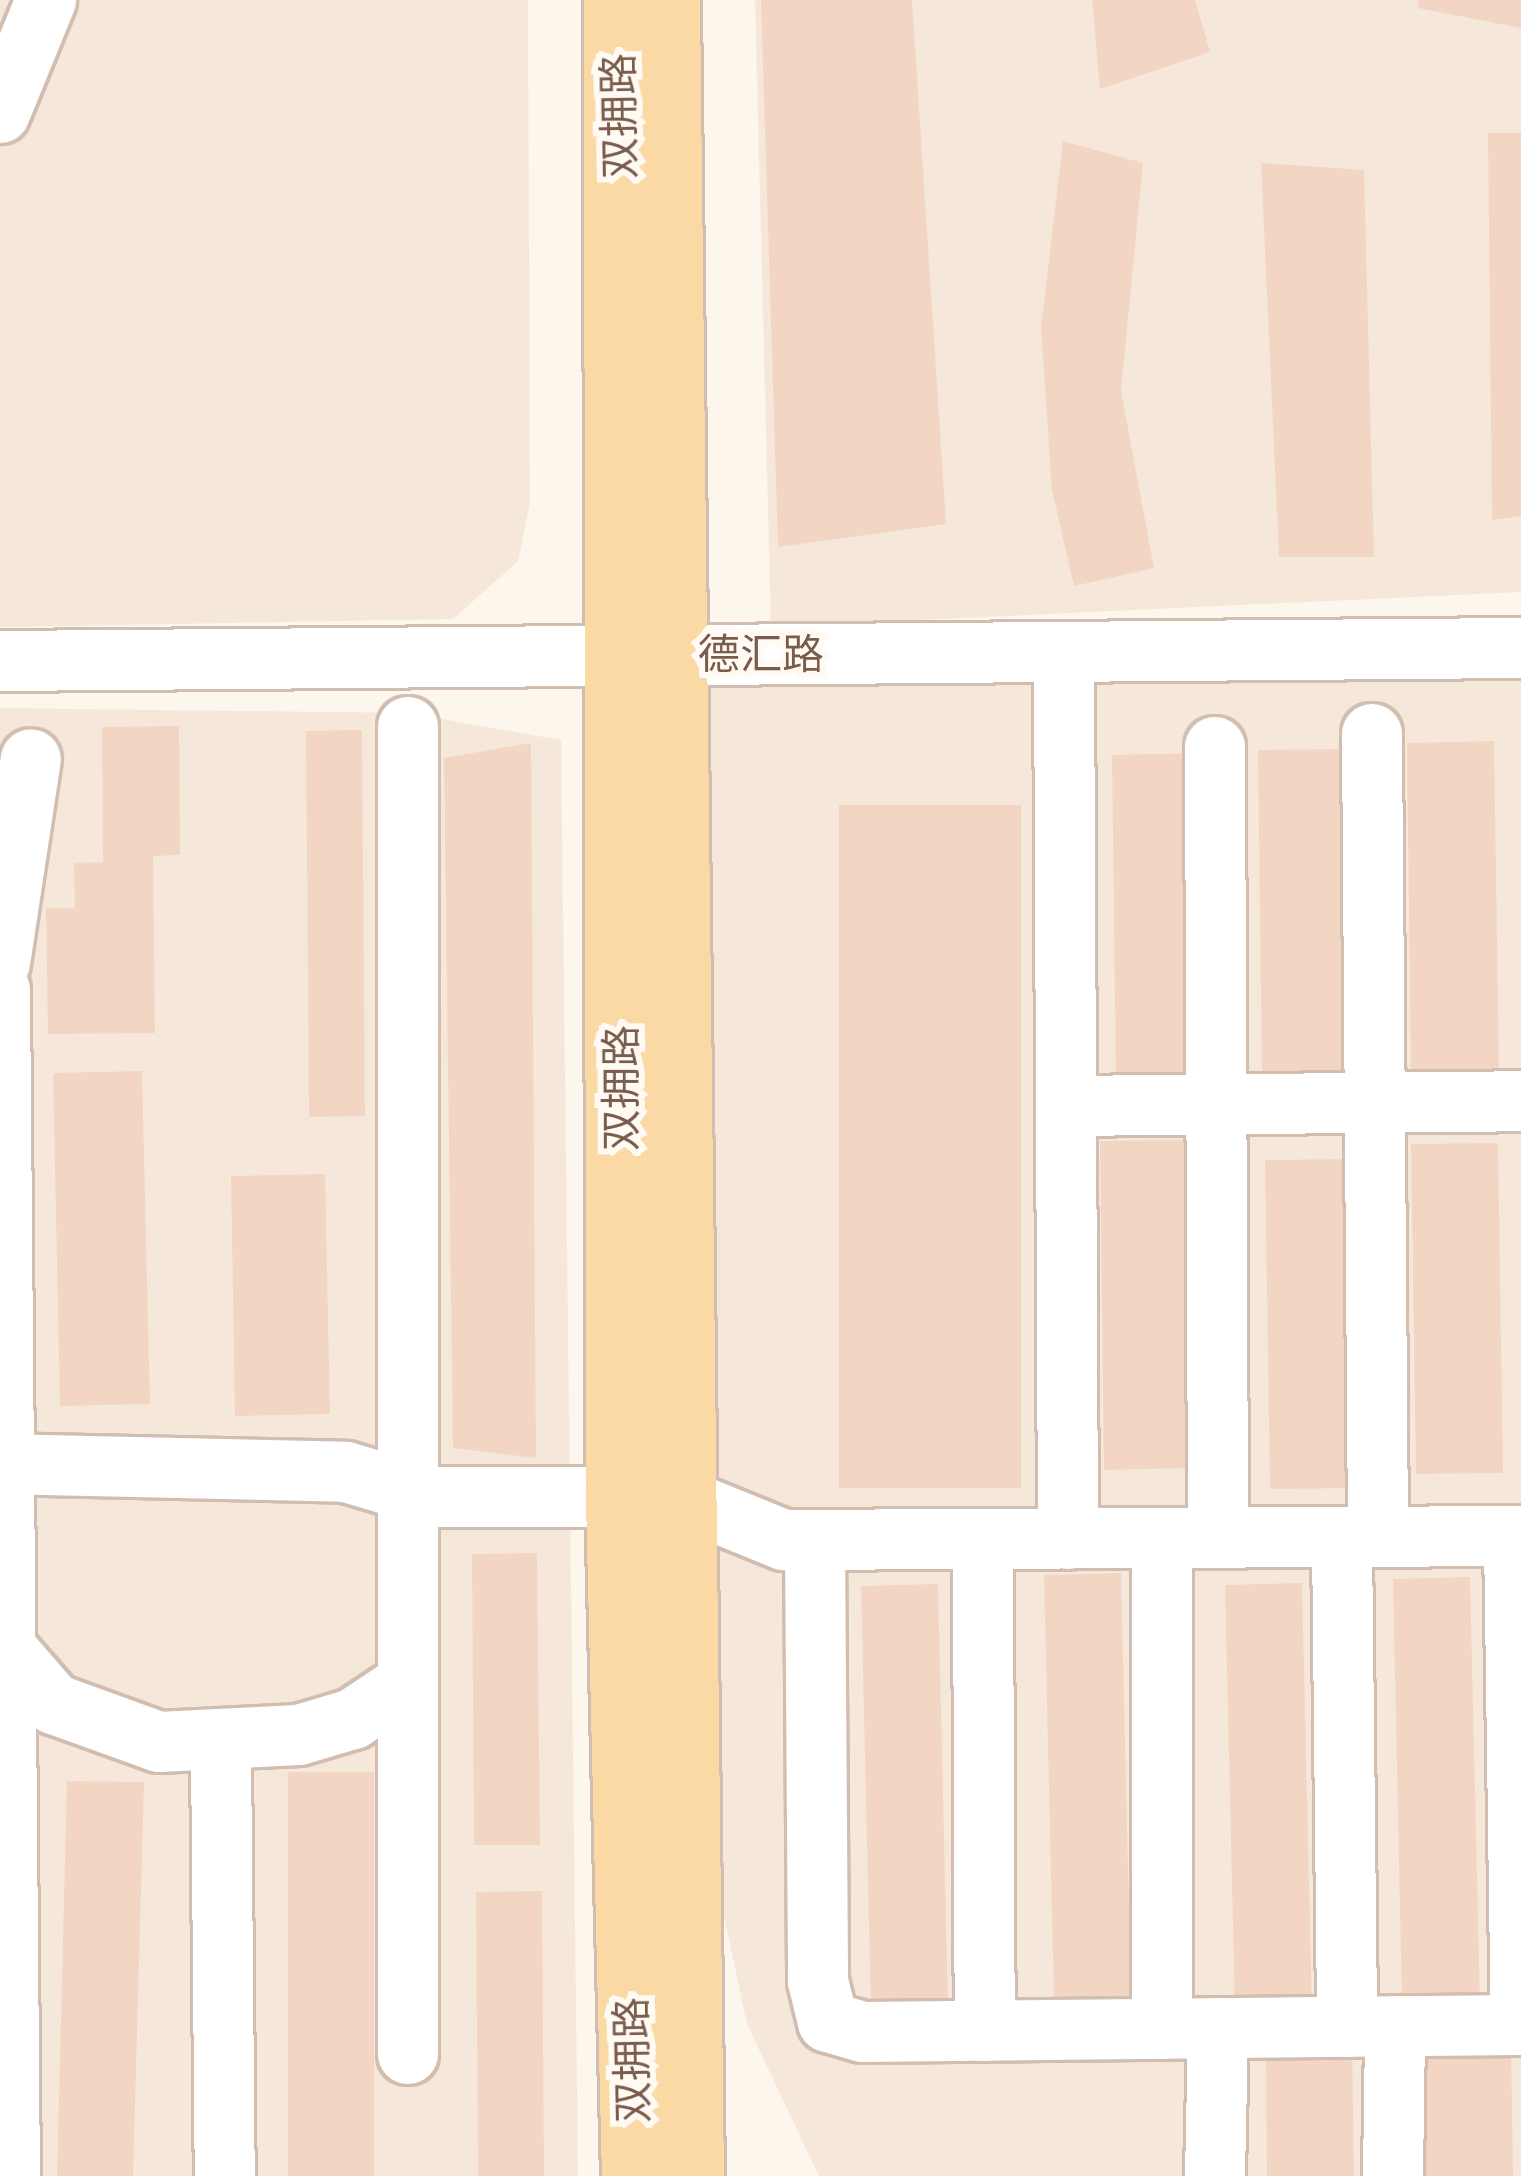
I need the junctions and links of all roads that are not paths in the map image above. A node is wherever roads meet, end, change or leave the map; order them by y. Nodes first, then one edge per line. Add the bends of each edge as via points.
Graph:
1 (46, 0) edge
2 (617, 0) edge
3 (667, 0) edge
4 (0, 113) edge
5 (1521, 648) edge
6 (647, 654) junction
7 (1064, 655) junction
8 (0, 661) edge
9 (408, 727) dead end
10 (1372, 734) dead end
11 (1215, 747) dead end
12 (31, 759) dead end
13 (0, 963) edge
14 (0, 990) edge
15 (1521, 1101) edge
16 (1380, 1102) junction
17 (1218, 1104) junction
18 (1066, 1106) junction
19 (3, 1464) edge
20 (407, 1491) junction
21 (649, 1498) junction
22 (1360, 1537) junction
23 (1518, 1537) edge
24 (1190, 1538) junction
25 (1069, 1539) junction
26 (814, 1540) junction
27 (983, 1540) junction
28 (7, 1650) junction
29 (404, 1685) junction
30 (221, 1747) junction
31 (1521, 2025) edge
32 (1371, 2026) junction
33 (1190, 2028) junction
34 (986, 2030) junction
35 (408, 2054) dead end
36 (10, 2176) edge
37 (225, 2176) edge
38 (634, 2176) edge
39 (691, 2176) edge
40 (1215, 2176) edge
41 (1393, 2176) edge

1 - 4 street
2 - 6 main road, 双拥路
3 - 6 main road, 双拥路
5 - 7 street, 德汇路
6 - 7 street, 德汇路
6 - 8 street, 德汇路
6 - 21 main road, 双拥路
7 - 18 street
9 - 20 street
10 - 16 street
11 - 17 street
12 - 13 street
14 - 19 street
15 - 16 street
16 - 17 street
16 - 22 street
17 - 18 street
17 - 24 street
18 - 25 street
19 - 20 street via 346,1472
19 - 28 street
20 - 21 street
20 - 29 street
21 - 26 street via 760,1537
21 - 38 main road, 双拥路
21 - 39 main road, 双拥路
22 - 23 street
22 - 24 street
22 - 32 street
23 - 31 street
24 - 25 street
24 - 33 street
25 - 27 street
26 - 27 street
26 - 34 street via 821,2010 842,2030
27 - 34 street
28 - 30 street via 27,1680 88,1723
28 - 36 street
29 - 30 street via 353,1719
29 - 35 street
30 - 37 street
31 - 32 street
32 - 33 street
32 - 41 street
33 - 34 street
33 - 40 street

